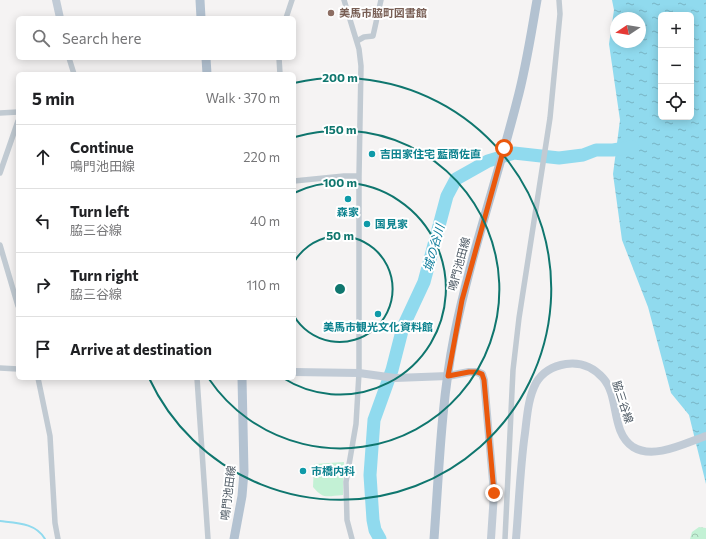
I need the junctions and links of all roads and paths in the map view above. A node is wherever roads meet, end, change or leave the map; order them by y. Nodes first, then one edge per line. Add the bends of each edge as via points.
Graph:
1 (56, 0) edge
2 (200, 0) edge
3 (292, 0) edge
4 (344, 0) edge
5 (381, 0) edge
6 (537, 0) edge
7 (559, 0) edge
8 (60, 16) edge
9 (201, 16) edge
10 (287, 16) edge
11 (357, 41) junction
12 (70, 60) edge
13 (206, 60) edge
14 (279, 60) edge
15 (73, 72) edge
16 (207, 72) edge
17 (280, 72) edge
18 (16, 112) edge
19 (0, 113) edge
20 (16, 127) edge
21 (0, 173) edge
22 (358, 176) junction
23 (296, 181) edge
24 (0, 245) edge
25 (16, 299) edge
26 (0, 368) edge
27 (16, 368) edge
28 (296, 372) edge
29 (359, 373) junction
30 (448, 376) junction
31 (38, 380) edge
32 (197, 380) edge
33 (242, 380) edge
34 (706, 436) edge
35 (58, 539) edge
36 (208, 539) edge
37 (234, 539) edge
38 (352, 539) edge
39 (434, 539) edge
40 (491, 539) edge
41 (505, 539) edge
42 (516, 539) edge

1 - 8 main road
2 - 9 main road
3 - 10 street
4 - 11 street
5 - 11 street via 373,36
6 - 30 main road, 鳴門池田線 via 526,63 462,300
7 - 41 street via 560,14 550,118 513,370
11 - 22 street via 361,66
12 - 15 street
13 - 16 main road
14 - 17 street
18 - 19 street
20 - 21 street
22 - 23 street
22 - 29 street
24 - 25 street
26 - 27 street
28 - 29 main road
29 - 30 main road via 395,378
29 - 38 street via 356,424 346,482 347,520
30 - 39 main road, 鳴門池田線
30 - 40 main road via 477,372 482,374 484,380 494,493
31 - 35 street via 50,436
32 - 36 street
33 - 37 main road, 鳴門池田線 via 244,472
34 - 42 main road, 脇三谷線 via 659,451 646,452 634,447 619,428 610,391 604,379 595,371 585,365 572,363 558,365 546,371 532,394 526,422

